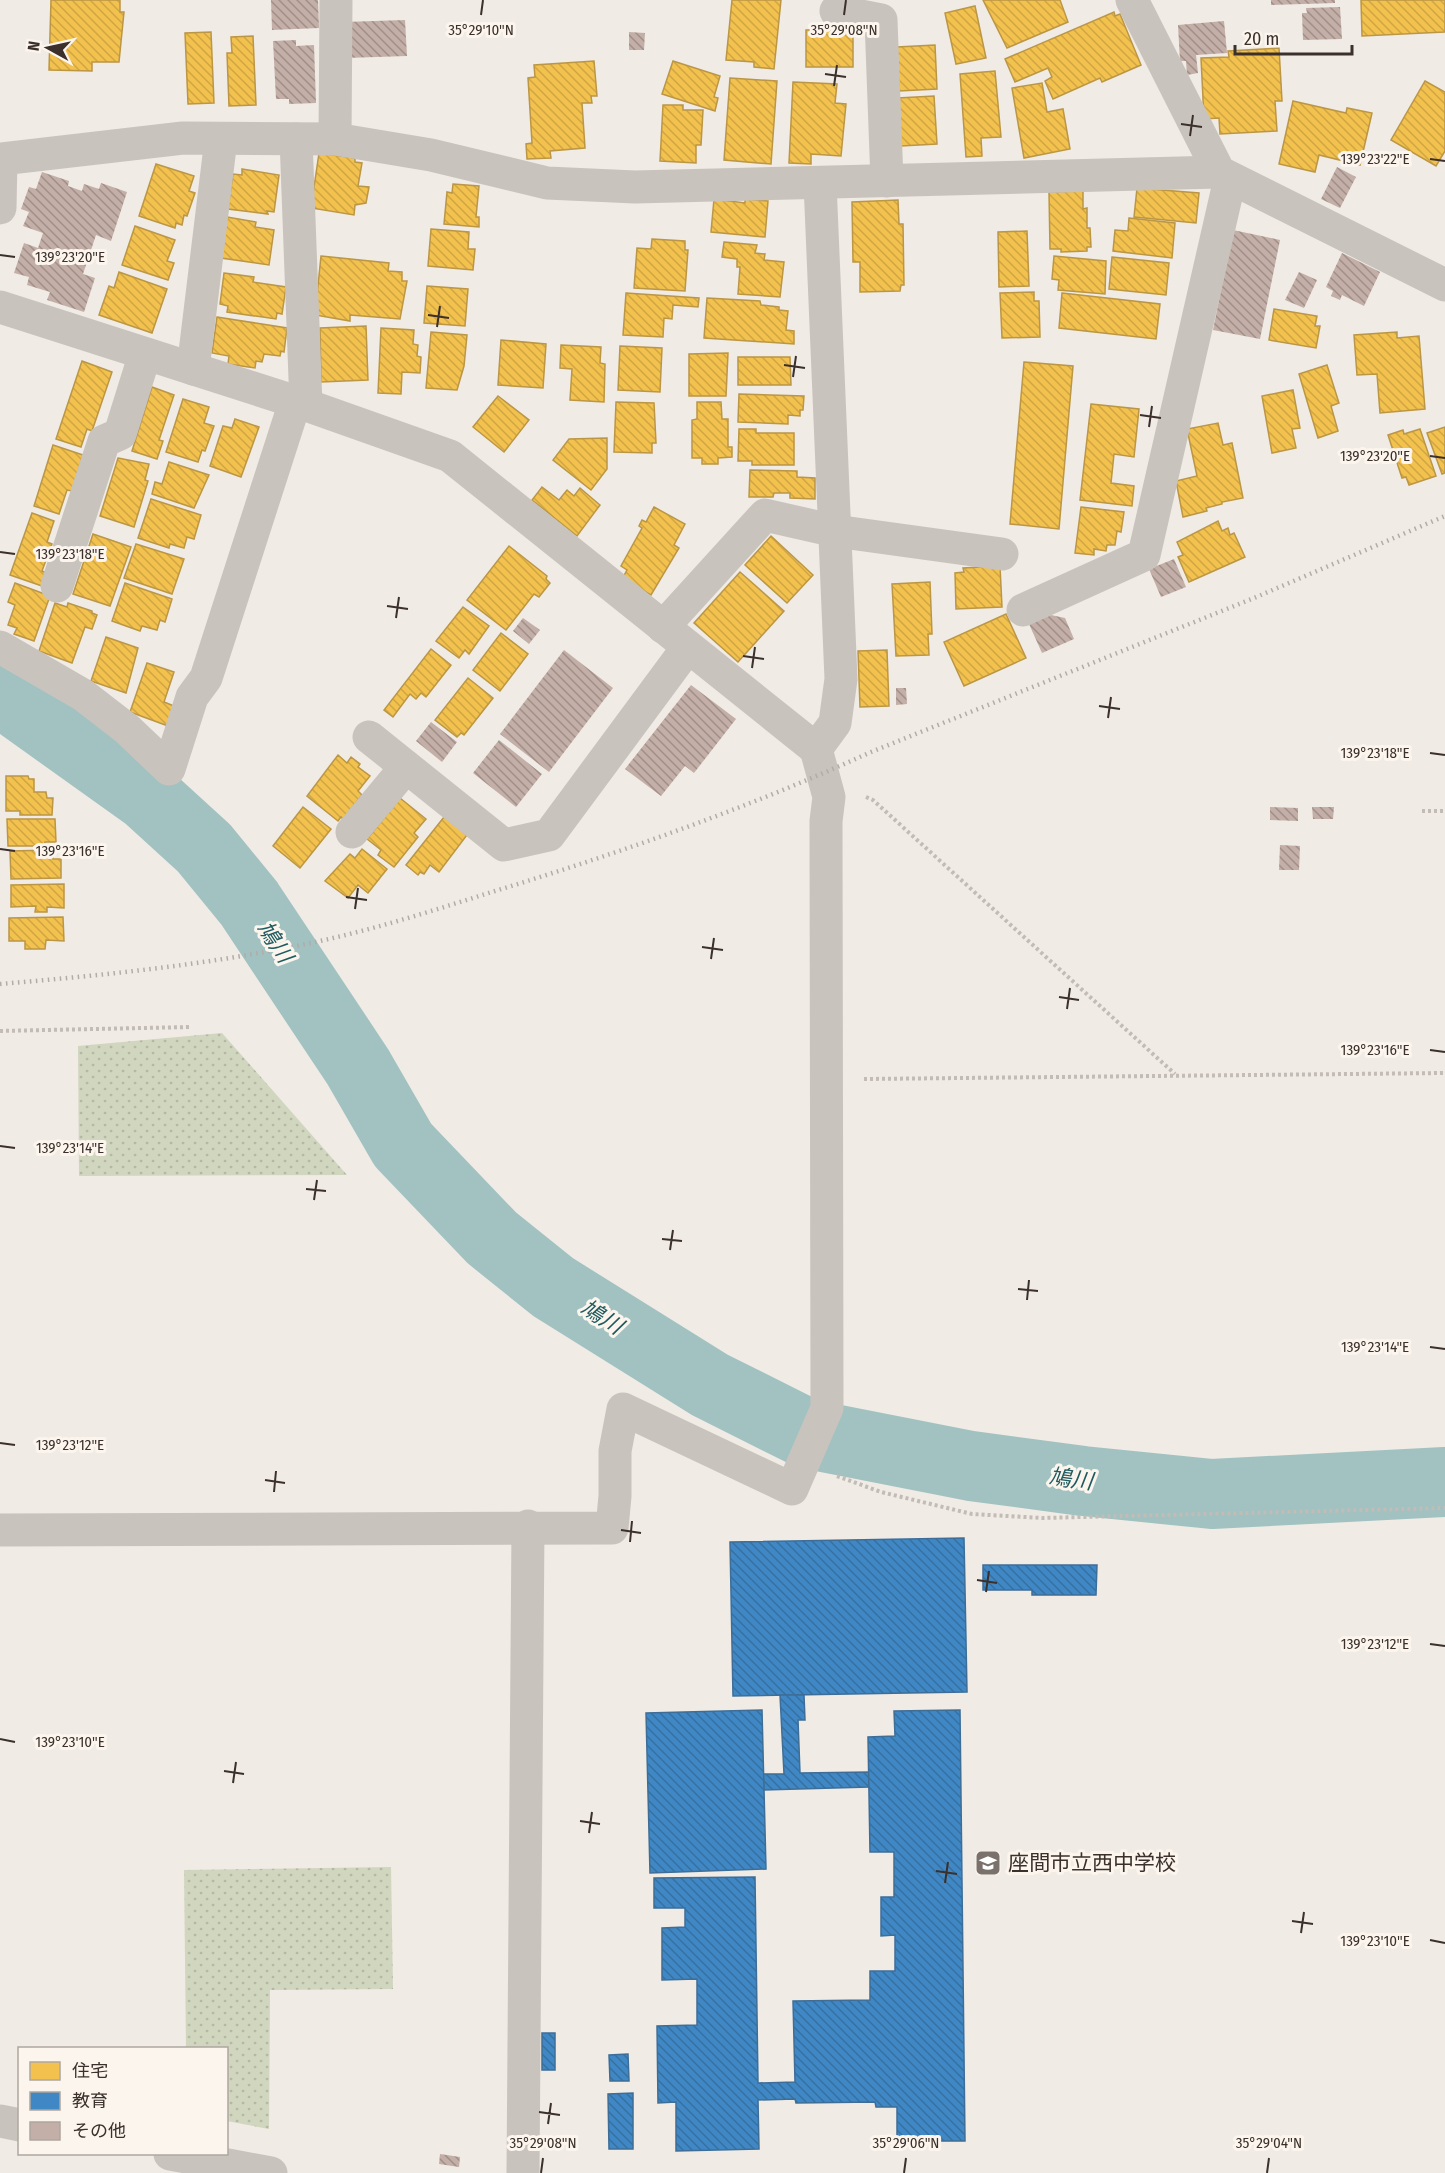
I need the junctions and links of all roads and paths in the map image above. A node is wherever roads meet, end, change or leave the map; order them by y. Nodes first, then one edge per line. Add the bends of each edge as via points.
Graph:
1 (336, 0) edge
2 (1132, 0) edge
3 (837, 11) dead end
4 (221, 139) junction
5 (296, 139) junction
6 (335, 139) junction
7 (1224, 176) junction
8 (887, 181) junction
9 (820, 183) junction
10 (0, 208) edge
11 (1445, 285) edge
12 (0, 307) edge
13 (145, 354) junction
14 (193, 369) junction
15 (300, 403) junction
16 (835, 531) junction
17 (1002, 554) dead end
18 (57, 586) dead end
19 (1023, 610) dead end
20 (663, 627) junction
21 (0, 647) edge
22 (688, 648) junction
23 (369, 737) dead end
24 (816, 749) junction
25 (406, 767) junction
26 (829, 797) junction
27 (1422, 811) dead end
28 (1445, 811) edge
29 (352, 832) dead end
30 (191, 1027) dead end
31 (0, 1031) edge
32 (1445, 1073) edge
33 (1176, 1074) junction
34 (828, 1079) junction
35 (806, 1456) junction
36 (1445, 1508) edge
37 (528, 1526) junction
38 (0, 1530) edge
39 (0, 2121) edge
40 (18, 2125) edge
41 (175, 2155) edge
42 (271, 2173) edge
43 (523, 2173) edge

1 - 6 street
2 - 7 street
3 - 8 street via 881,20
4 - 5 street
4 - 10 street via 183,138 2,159
4 - 14 street
5 - 6 street
5 - 15 street
6 - 9 street via 431,155 547,183 635,187
7 - 8 street
7 - 11 street
7 - 19 street via 1144,555
8 - 9 street
9 - 16 street
12 - 13 street
13 - 14 street
13 - 18 street via 120,434 104,441
14 - 15 street
15 - 20 street via 450,456
15 - 21 street via 206,678 192,697 169,769 83,695
16 - 17 street
16 - 20 street via 765,515
16 - 24 street via 841,679 835,723
20 - 22 street
22 - 24 street
22 - 25 street via 549,835 504,845
23 - 25 street
24 - 26 street
25 - 29 street
26 - 33 path via 847,790 873,800
26 - 34 street
27 - 28 path
30 - 31 path
32 - 33 path
33 - 34 path
34 - 35 street via 827,1408
35 - 36 path via 881,1492 972,1514 1042,1518
35 - 37 street via 792,1489 623,1409 615,1451 612,1528
37 - 38 street
37 - 43 street
39 - 40 street
41 - 42 street

